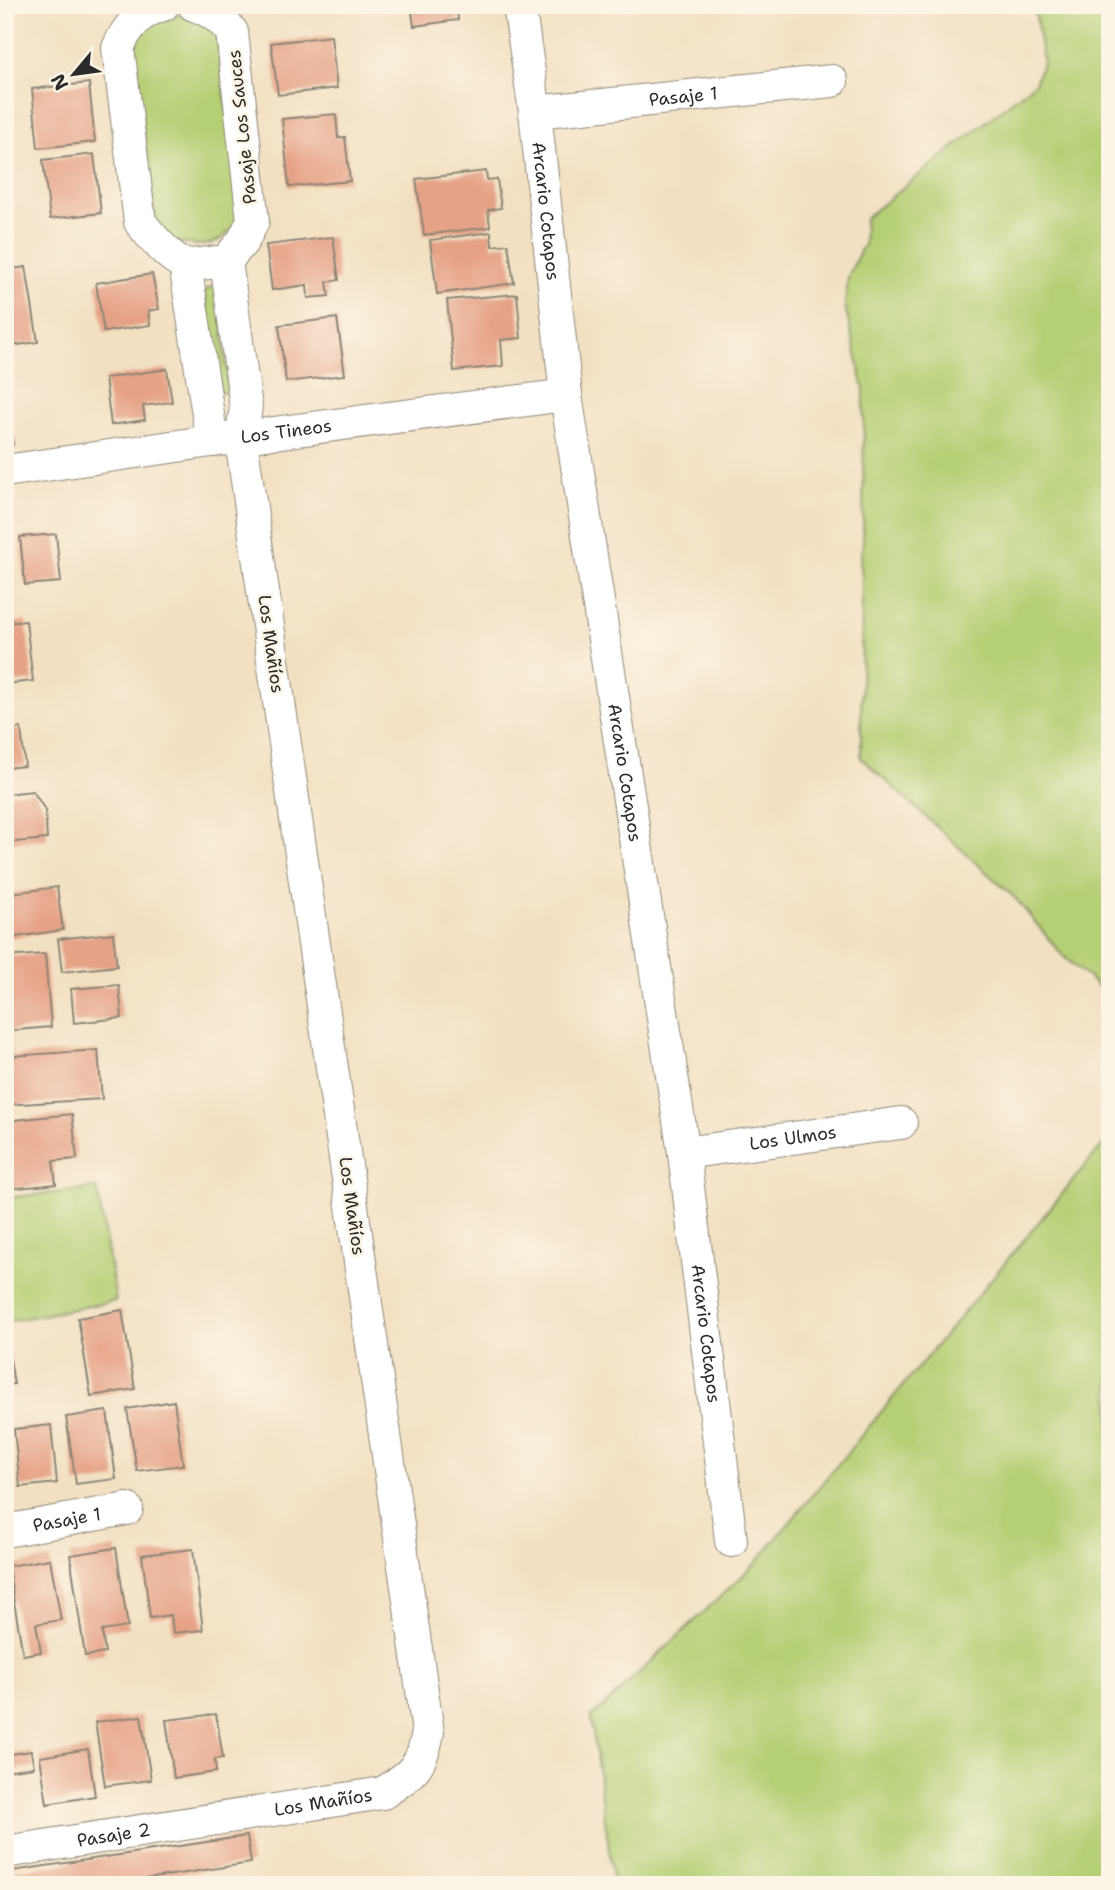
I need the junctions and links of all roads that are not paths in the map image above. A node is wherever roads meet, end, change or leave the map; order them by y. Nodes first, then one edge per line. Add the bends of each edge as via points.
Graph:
1 (163, 5) edge
2 (194, 5) edge
3 (519, 5) edge
4 (832, 81) dead end
5 (536, 112) junction
6 (226, 261) junction
7 (185, 264) junction
8 (566, 395) junction
9 (227, 440) junction
10 (5, 471) edge
11 (901, 1124) dead end
12 (684, 1153) junction
13 (127, 1508) dead end
14 (5, 1531) edge
15 (731, 1541) dead end
16 (222, 1819) joint
17 (5, 1852) edge

1 - 7 street via 133,22 118,48 140,222
2 - 6 street, Pasaje Los Sauces via 221,19 232,32 253,221
3 - 5 street, Arcario Cotapos
4 - 5 street, Pasaje 1
5 - 8 street, Arcario Cotapos
6 - 7 street
6 - 9 street via 246,407
7 - 9 street via 209,412
8 - 9 street, Los Tineos
8 - 12 street, Arcario Cotapos
9 - 10 street, Los Tineos
9 - 16 street, Los Mañíos via 428,1732 416,1768 383,1793
11 - 12 street, Los Ulmos
12 - 15 street, Arcario Cotapos
13 - 14 street, Pasaje 1
16 - 17 street, Pasaje 2

